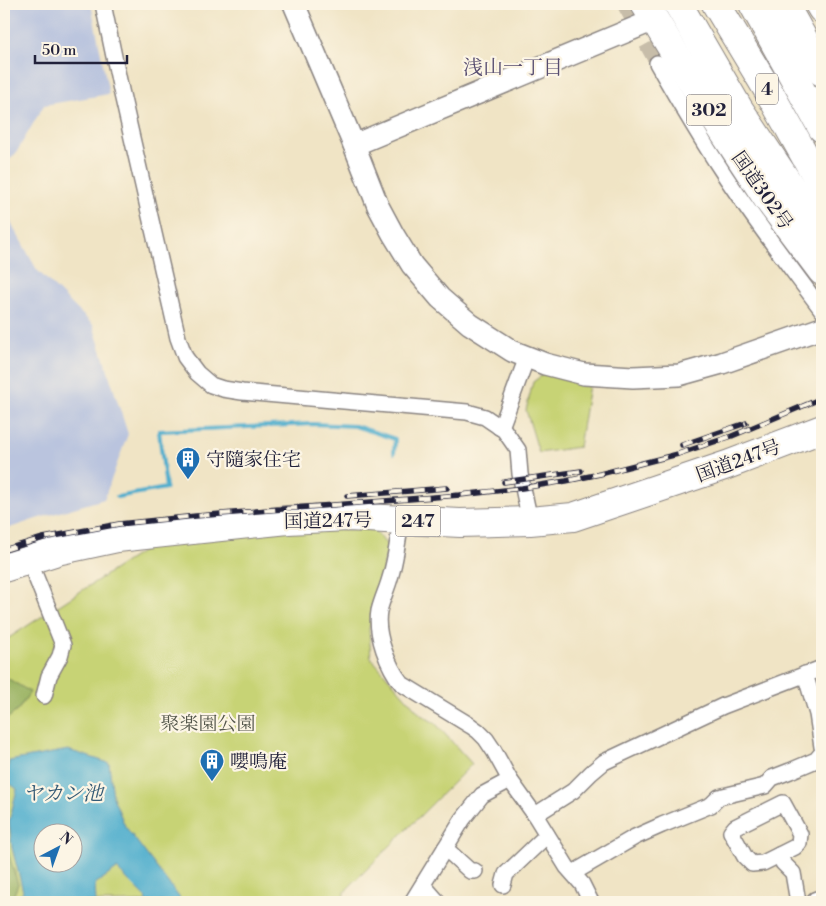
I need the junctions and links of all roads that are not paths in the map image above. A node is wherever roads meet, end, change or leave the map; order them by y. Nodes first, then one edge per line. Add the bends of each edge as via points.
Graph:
1 (103, 4) edge
2 (294, 4) edge
3 (678, 4) edge
4 (716, 4) edge
5 (753, 4) edge
6 (784, 4) edge
7 (819, 4) edge
8 (822, 9) edge
9 (649, 12) edge
10 (658, 63) tunnel mouth
11 (822, 72) edge
12 (822, 128) edge
13 (354, 145) junction
14 (822, 186) edge
15 (822, 232) edge
16 (822, 271) edge
17 (822, 310) edge
18 (822, 328) edge
19 (527, 357) junction
20 (499, 427) junction
21 (822, 429) edge
22 (401, 520) junction
23 (530, 520) junction
24 (16, 564) edge
25 (822, 668) edge
26 (805, 674) junction
27 (44, 696) dead end
28 (822, 747) edge
29 (822, 753) edge
30 (510, 780) junction
31 (534, 816) junction
32 (547, 835) junction
33 (445, 848) junction
34 (779, 855) junction
35 (476, 871) dead end
36 (573, 873) junction
37 (423, 885) junction
38 (503, 885) dead end
39 (822, 901) edge
40 (412, 902) edge
41 (438, 902) edge
42 (591, 902) edge
43 (798, 902) edge
44 (817, 902) edge

1 - 20 street via 178,338 185,357 197,373 223,389 467,412 485,417
2 - 13 street
3 - 15 highway via 740,109
4 - 14 highway, 4
5 - 12 highway
6 - 11 highway
7 - 8 highway
9 - 13 street
9 - 16 highway, 国道302号 / 302 via 767,198
10 - 17 street via 721,171
13 - 19 street via 378,206 412,265 440,298 470,324
18 - 19 street via 679,376 584,374
19 - 20 street
20 - 23 street via 518,450
21 - 23 highway, 国道247号 / 247 via 573,517
22 - 23 highway, 国道247号 / 247 via 460,523
22 - 24 highway, 国道247号 / 247 via 305,519 117,538
22 - 30 street via 390,578 379,614 382,645 402,684 478,731 494,750
24 - 27 street via 63,645
25 - 26 street
26 - 28 street
26 - 31 street via 723,706 604,762 573,792
29 - 36 street via 816,760 772,778 765,786 719,796 710,805 636,837
30 - 31 street
30 - 33 street via 482,795
31 - 32 street
32 - 36 street
32 - 38 street via 506,874
33 - 35 street via 470,871
33 - 37 street
34 - 34 street via 763,863 752,864 732,830 783,803 800,834 800,843
34 - 43 street via 794,873
36 - 42 street
37 - 40 street
37 - 41 street
39 - 44 street

